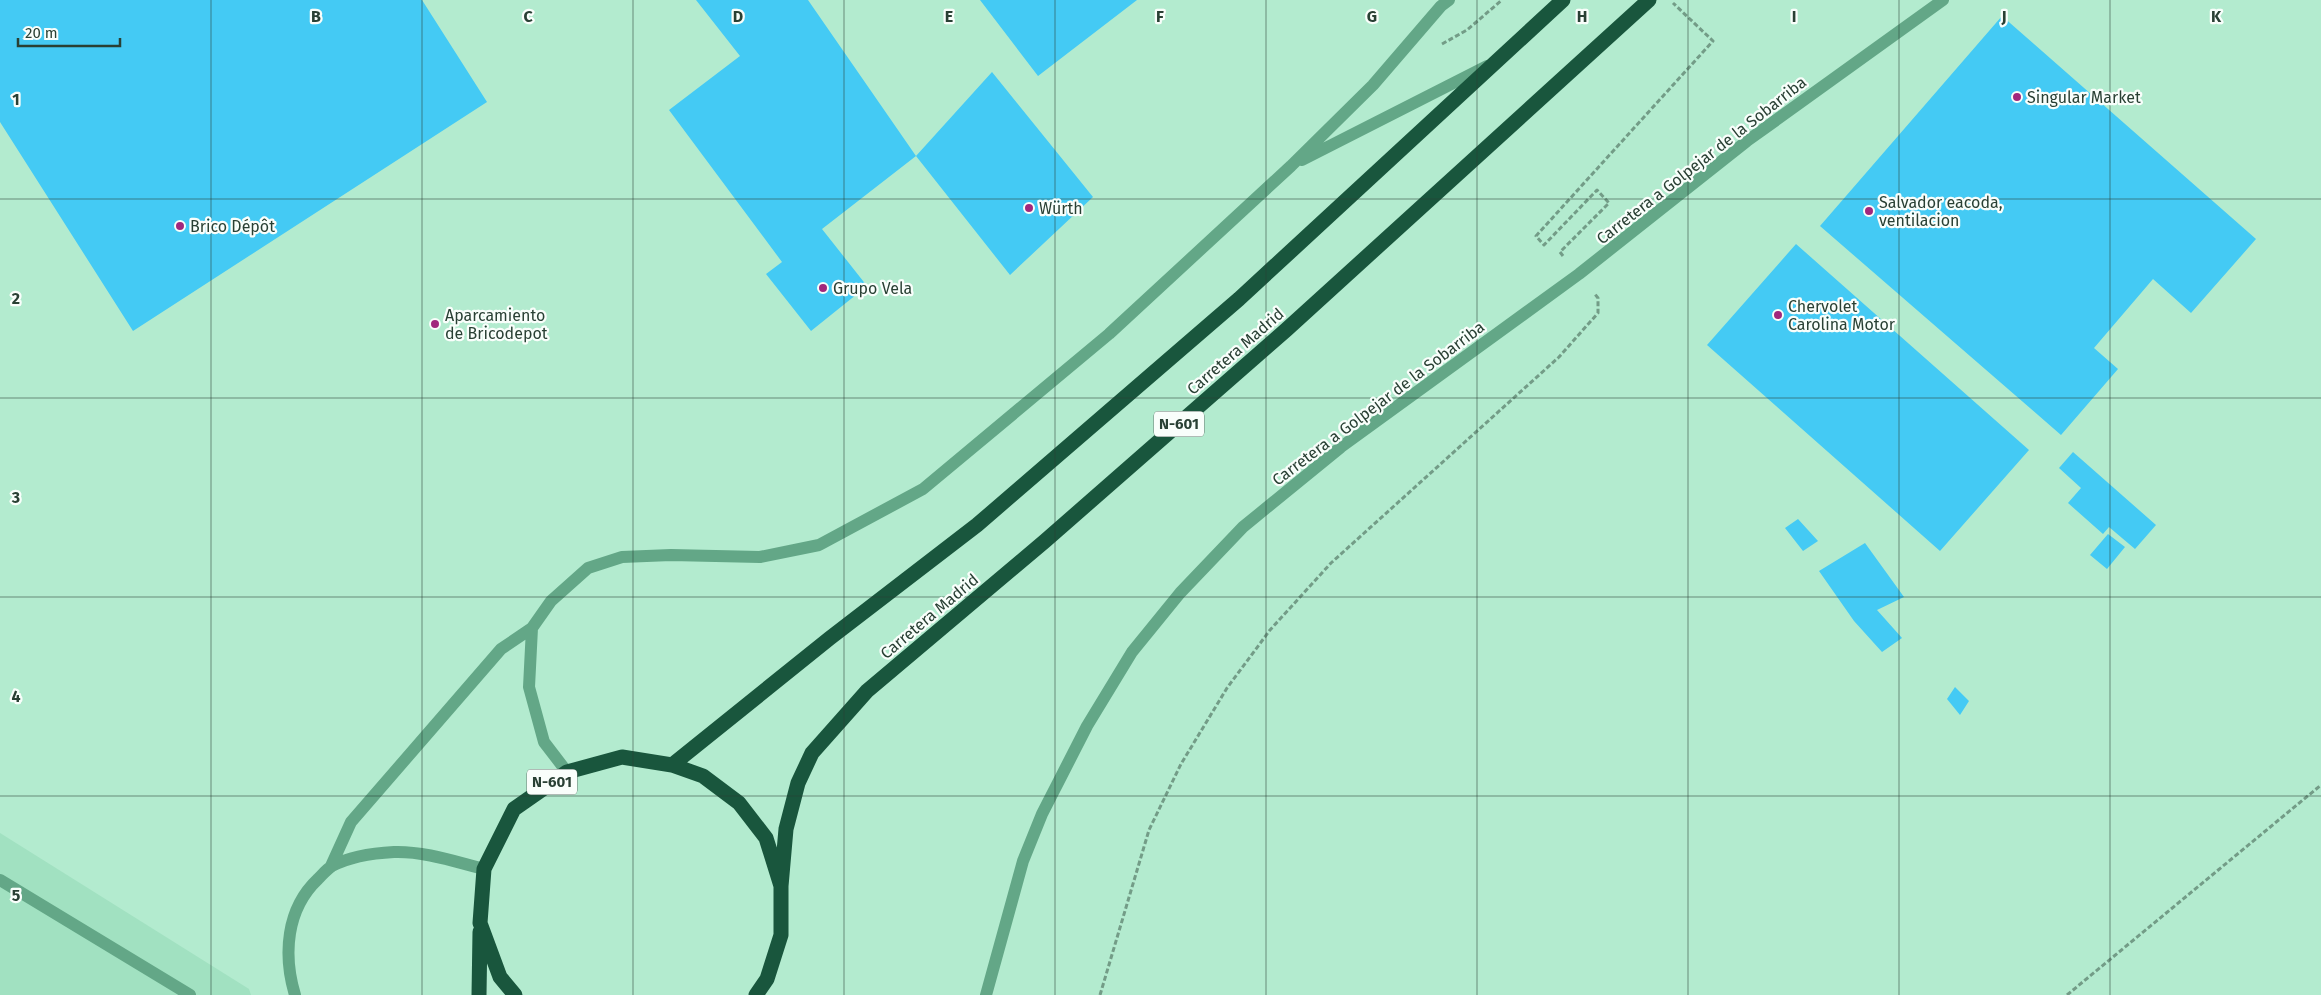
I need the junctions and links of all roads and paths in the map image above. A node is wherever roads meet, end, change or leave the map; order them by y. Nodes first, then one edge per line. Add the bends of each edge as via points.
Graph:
1 (1449, 0) edge
2 (1563, 0) edge
3 (1649, 0) edge
4 (1670, 0) edge
5 (1943, 0) edge
6 (1498, 60) junction
7 (1290, 166) junction
8 (1579, 274) junction
9 (532, 628) junction
10 (672, 765) junction
11 (567, 772) junction
12 (2321, 785) edge
13 (331, 866) junction
14 (484, 869) junction
15 (0, 880) edge
16 (781, 886) junction
17 (480, 923) junction
18 (190, 995) edge
19 (295, 995) edge
20 (479, 995) edge
21 (515, 995) edge
22 (756, 995) edge
23 (986, 995) edge
24 (1100, 995) edge
25 (2067, 995) edge

1 - 7 street via 1373,85
2 - 6 highway
3 - 16 highway, Carretera Madrid / N-601 via 1286,330 1045,541 867,691 812,753 801,775 786,829
4 - 8 path via 1713,41 1536,236 1544,245 1597,190 1609,203 1560,252
5 - 8 street, Carretera a Golpejar de la Sobarriba via 1747,141
6 - 7 street
6 - 10 highway via 1239,299 985,518
7 - 9 street via 1109,334 923,489 819,545 760,557 622,557 588,568 551,601
8 - 23 street, Carretera a Golpejar de la Sobarriba via 1341,447 1243,527 1180,593 1132,652 1087,726 1042,814 1023,861
8 - 24 path via 1598,298 1598,313 1559,357 1331,563 1270,630 1227,688 1181,764 1149,830
9 - 11 street via 529,687 544,742
9 - 13 street via 501,649 351,822
10 - 11 highway, N-601 via 622,757
10 - 16 highway, N-601 via 702,776 739,803 766,838
11 - 14 highway, N-601 via 514,809
12 - 25 path
13 - 14 street via 364,856 396,852
13 - 19 street via 308,888 294,913 287,948
14 - 17 highway, N-601
15 - 18 street
16 - 22 highway, N-601 via 781,935 767,979
17 - 20 highway, N-601
17 - 21 highway, N-601 via 500,977

